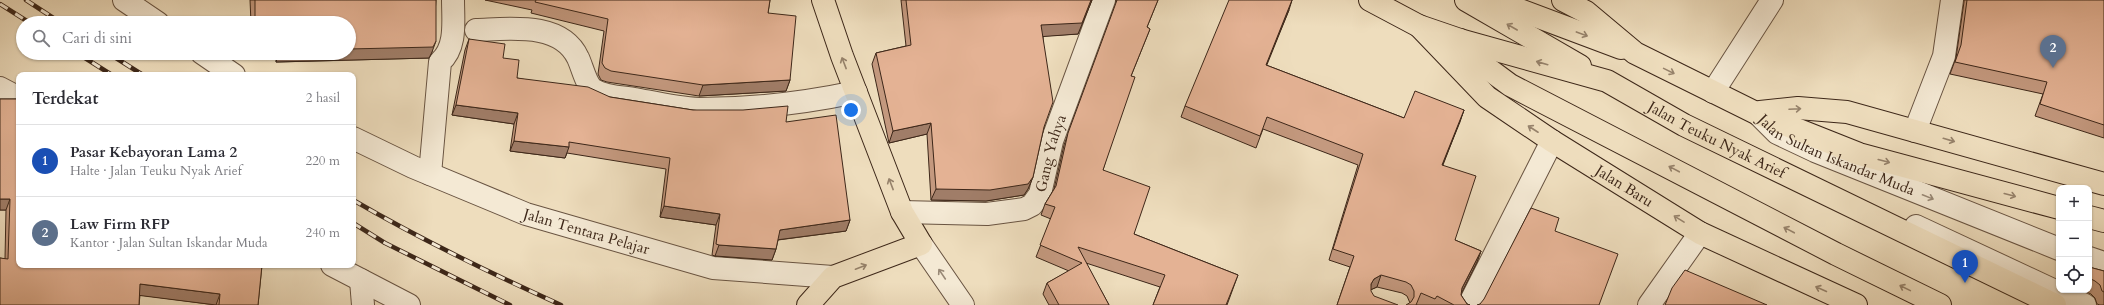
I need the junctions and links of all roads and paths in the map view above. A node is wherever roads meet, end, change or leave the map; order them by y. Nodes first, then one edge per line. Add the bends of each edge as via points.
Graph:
1 (124, 0) edge
2 (453, 0) edge
3 (823, 0) edge
4 (1104, 0) edge
5 (1370, 0) edge
6 (1466, 0) edge
7 (1493, 0) edge
8 (1563, 0) edge
9 (1772, 0) edge
10 (1952, 0) edge
11 (148, 16) edge
12 (1419, 26) junction
13 (476, 30) dead end
14 (1460, 40) junction
15 (1634, 53) junction
16 (212, 60) edge
17 (230, 72) edge
18 (1607, 81) junction
19 (0, 88) edge
20 (856, 92) junction
21 (1713, 92) junction
22 (16, 96) edge
23 (1756, 113) junction
24 (1915, 131) junction
25 (356, 139) edge
26 (1552, 141) junction
27 (430, 174) junction
28 (2104, 184) edge
29 (2056, 207) edge
30 (902, 212) junction
31 (2092, 218) edge
32 (2104, 221) edge
33 (1700, 232) junction
34 (921, 244) junction
35 (2056, 248) edge
36 (2092, 259) edge
37 (2104, 263) edge
38 (338, 268) edge
39 (834, 277) junction
40 (361, 280) junction
41 (363, 305) edge
42 (410, 305) edge
43 (808, 305) edge
44 (963, 305) edge
45 (1469, 305) edge
46 (1649, 305) edge
47 (1856, 305) edge
48 (1940, 305) edge
49 (2054, 305) edge
50 (2085, 305) edge

1 - 11 street
2 - 27 street via 451,45 448,55 440,62
20 -> 3 main road
4 - 30 street, Gang Yahya via 1052,141 1040,194 1032,205 1024,209 987,214
5 - 12 main road, Jalan Teuku Nyak Arief
18 -> 6 main road
7 -> 15 main road
8 - 15 main road via 1586,12
9 - 21 street
10 - 24 street via 1944,56
12 - 14 main road, Jalan Teuku Nyak Arief
26 -> 12 main road, Jalan Baru via 1487,97
13 - 20 street via 526,29 547,32 568,43 575,51 588,84 593,89 606,94 684,108 810,102
18 -> 14 main road, Jalan Teuku Nyak Arief
48 -> 14 main road via 1836,254 1510,84 1483,65
15 -> 21 main road
16 - 17 street
18 - 49 main road, Jalan Teuku Nyak Arief via 1684,125
18 - 50 street via 1666,105
19 - 22 street
30 -> 20 main road
21 - 23 main road
23 -> 24 main road via 1798,108 1847,112
23 -> 29 main road, Jalan Sultan Iskandar Muda via 1859,154
23 -> 35 street, Jalan Sultan Iskandar Muda via 1777,133
24 -> 28 main road
25 - 27 street, Jalan Tentara Pelajar
33 -> 26 main road, Jalan Baru
26 - 45 street
27 - 39 street, Jalan Tentara Pelajar via 526,214 713,268
30 - 34 main road
31 - 32 main road
33 - 46 street
47 -> 33 main road, Jalan Baru
39 -> 34 main road
44 -> 34 street
36 - 37 street
38 - 40 street
39 - 43 main road
40 - 41 street
40 - 42 street

